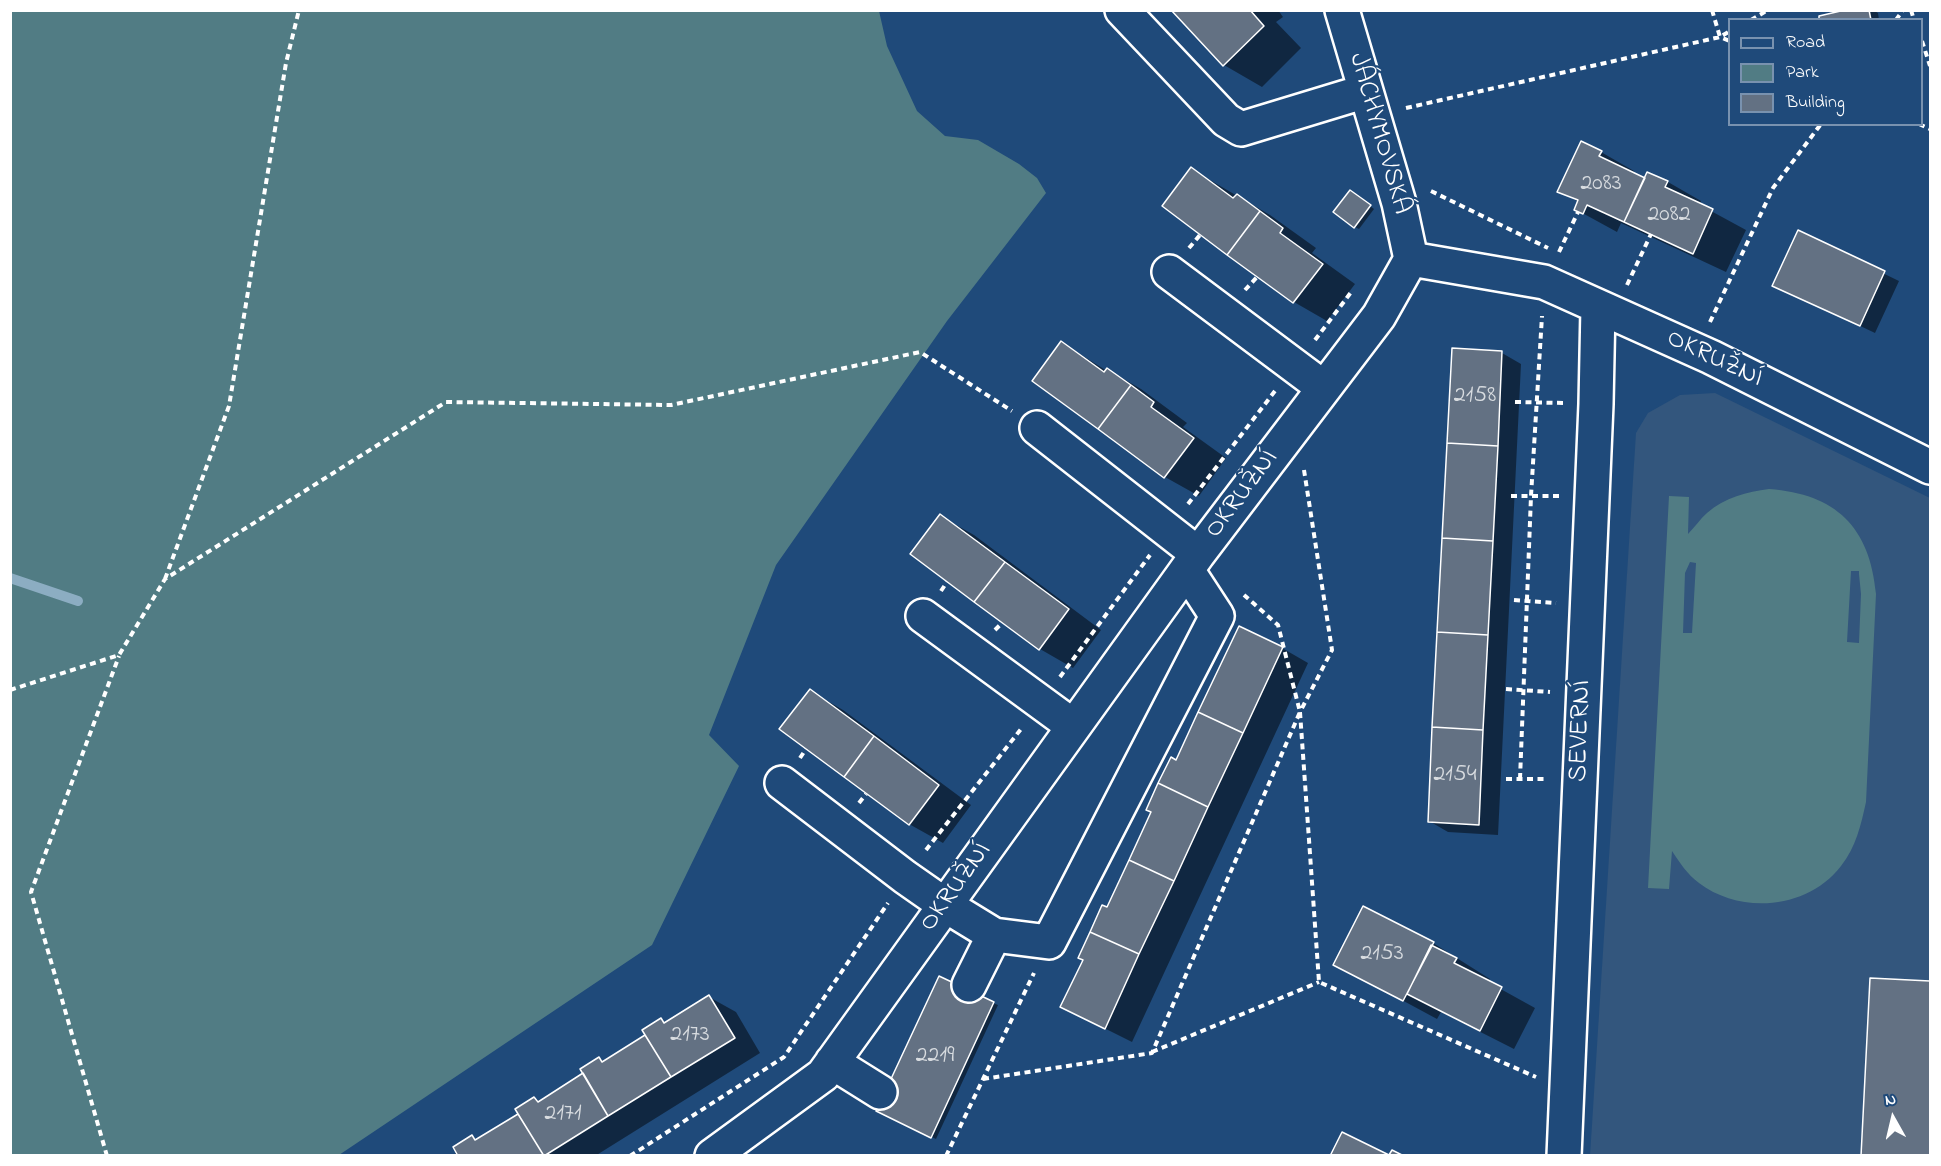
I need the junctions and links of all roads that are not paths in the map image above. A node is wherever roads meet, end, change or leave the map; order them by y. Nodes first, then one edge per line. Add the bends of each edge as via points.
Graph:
1 (1122, 10) edge
2 (1342, 10) edge
3 (1369, 103) junction
4 (1411, 259) junction
5 (1169, 272) dead end
6 (1598, 307) junction
7 (1324, 388) junction
8 (1037, 428) road end
9 (1930, 467) edge
10 (1193, 562) junction
11 (923, 616) dead end
12 (1073, 726) junction
13 (782, 783) dead end
14 (945, 905) junction
15 (994, 935) junction
16 (969, 985) dead end
17 (832, 1062) junction
18 (880, 1092) dead end
19 (712, 1155) edge
20 (1564, 1155) edge

1 - 3 street via 1226,120 1241,129
2 - 3 street, JÁCHYMOVSKÁ
3 - 4 street, JÁCHYMOVSKÁ
4 - 6 street, OKRUŽNÍ via 1544,282
4 - 7 street, OKRUŽNÍ via 1378,316
5 - 7 street
6 - 9 street, OKRUŽNÍ via 1711,357
6 - 20 street, SEVERNÍ
7 - 10 street, OKRUŽNÍ
8 - 10 street via 1168,530
10 - 12 street, OKRUŽNÍ
10 - 15 street via 1217,616 1049,942
11 - 12 street
12 - 14 street, OKRUŽNÍ
13 - 14 street
14 - 15 street
14 - 17 street, OKRUŽNÍ
15 - 16 street
17 - 18 street
17 - 19 street, OKRUŽNÍ via 823,1075

